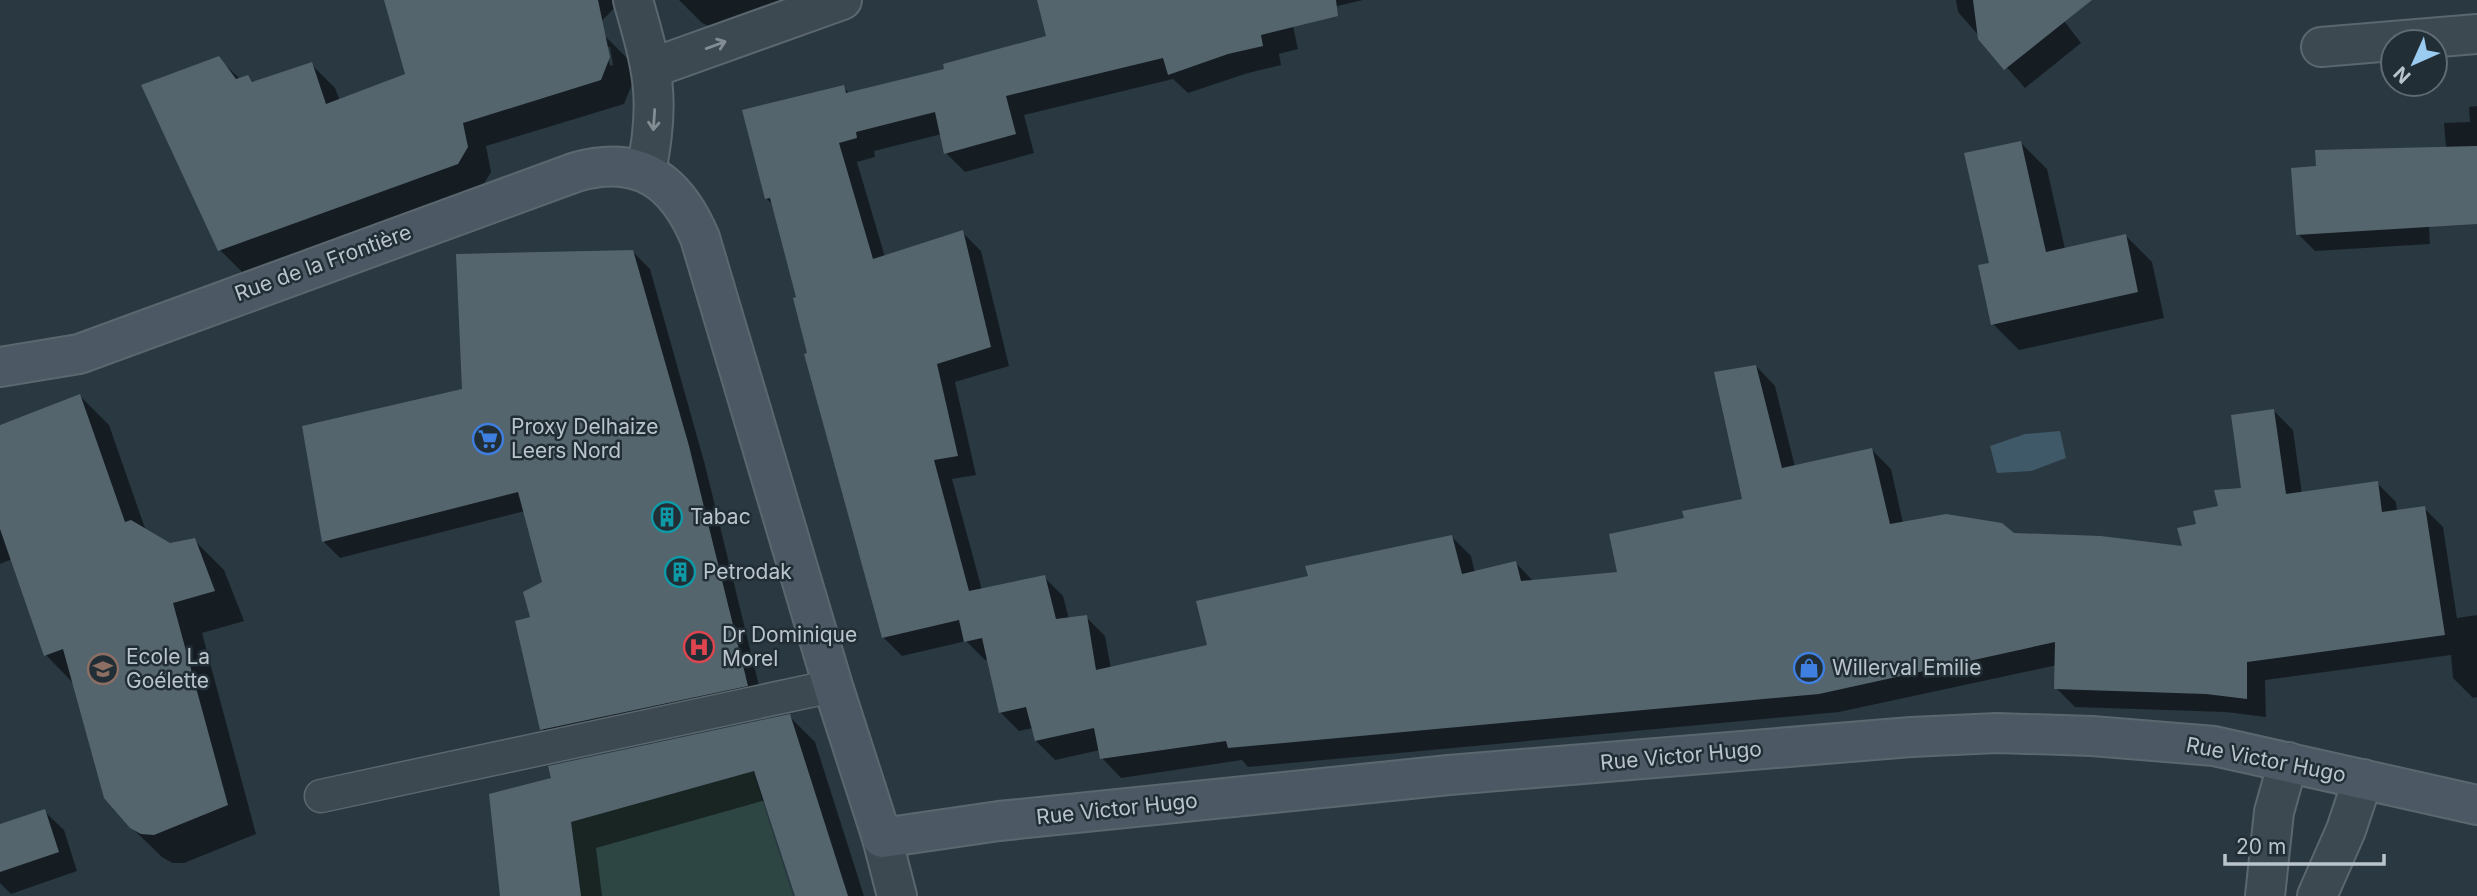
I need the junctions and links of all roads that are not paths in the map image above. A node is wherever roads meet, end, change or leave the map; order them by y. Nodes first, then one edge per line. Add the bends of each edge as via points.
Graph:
1 (634, 0) edge
2 (842, 0) edge
3 (2477, 34) edge
4 (2320, 47) dead end
5 (652, 68) junction
6 (646, 172) junction
7 (0, 367) edge
8 (833, 686) junction
9 (2288, 762) junction
10 (2363, 779) junction
11 (321, 796) dead end
12 (2477, 805) edge
13 (882, 838) junction
14 (897, 896) edge
15 (2265, 896) edge
16 (2317, 896) edge

1 - 5 street
5 -> 2 street
3 - 4 street
5 -> 6 street via 656,99
6 - 7 street, Rue de la Frontière via 608,166 576,172 79,354
6 - 8 street via 664,182 680,200 700,238
8 - 11 lane
8 - 13 street
9 - 10 street, Rue Victor Hugo
9 - 13 street, Rue Victor Hugo via 2214,746 2148,740 1997,733 1911,737 1450,775 999,821
9 - 15 street via 2274,812
10 - 12 street, Rue Victor Hugo
10 - 16 street
13 - 14 street

